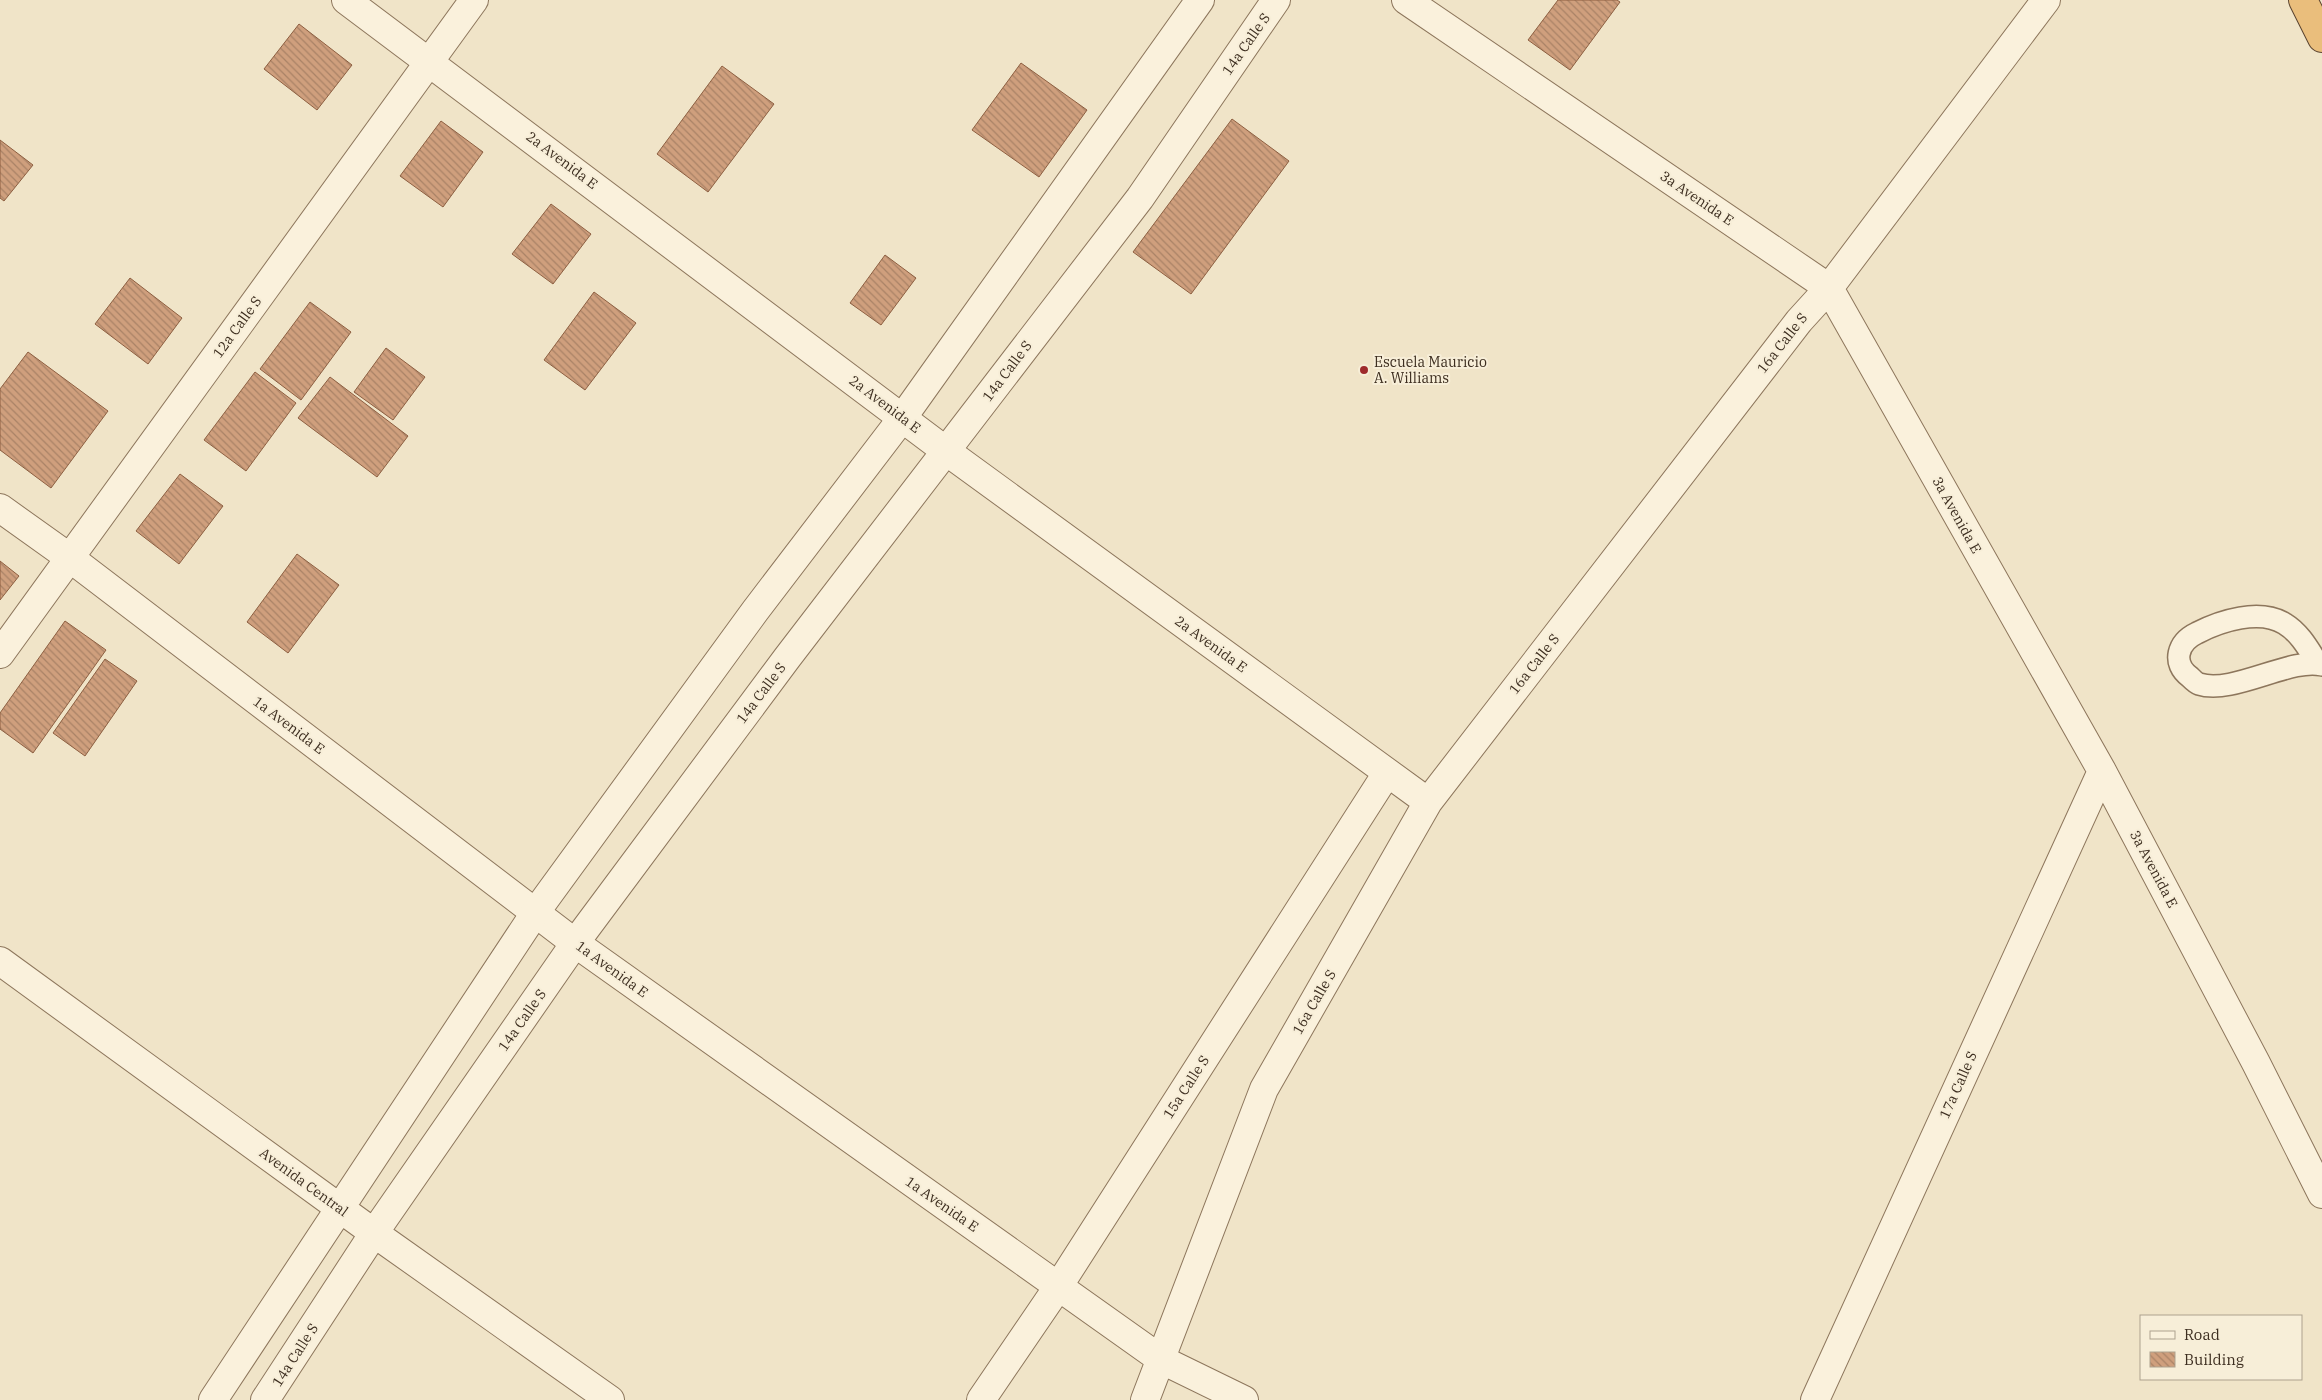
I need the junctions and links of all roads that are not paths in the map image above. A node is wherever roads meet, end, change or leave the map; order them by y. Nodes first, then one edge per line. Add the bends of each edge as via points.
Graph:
1 (346, 0) edge
2 (474, 0) edge
3 (1200, 0) edge
4 (1276, 0) edge
5 (1406, 0) edge
6 (2046, 0) edge
7 (2303, 0) edge
8 (2322, 38) edge
9 (429, 60) junction
10 (1829, 288) junction
11 (903, 417) junction
12 (946, 451) junction
13 (0, 508) edge
14 (70, 558) junction
15 (0, 654) edge
16 (2320, 665) edge
17 (2102, 771) junction
18 (1387, 773) junction
19 (1428, 802) junction
20 (535, 913) junction
21 (576, 944) junction
22 (0, 961) edge
23 (2322, 1194) edge
24 (339, 1208) junction
25 (374, 1233) junction
26 (1058, 1287) junction
27 (1162, 1360) junction
28 (213, 1400) edge
29 (265, 1400) edge
30 (610, 1400) edge
31 (981, 1400) edge
32 (1145, 1400) edge
33 (1244, 1400) edge
34 (1815, 1400) edge

1 - 9 street, 2a Avenida E
2 - 9 street, 12a Calle S
3 - 11 street
4 - 12 street, 14a Calle S via 1140,198
5 - 10 street, 3a Avenida E
6 - 10 street, 16a Calle S
7 - 8 highway
9 - 11 street, 2a Avenida E
9 - 14 street, 12a Calle S
10 - 17 street, 3a Avenida E
10 - 19 street, 16a Calle S via 1799,321
11 - 12 street, 2a Avenida E
11 - 20 street via 749,619
12 - 18 street, 2a Avenida E
12 - 21 street, 14a Calle S via 787,658
13 - 14 street, 1a Avenida E
14 - 15 street, 12a Calle S
14 - 20 street, 1a Avenida E
16 - 16 lane via 2298,666 2219,685 2198,684 2183,672 2178,660 2180,648 2190,636 2240,618 2269,617 2302,639
17 - 23 street, 3a Avenida E
17 - 34 street, 17a Calle S
18 - 19 street, 2a Avenida E
18 - 26 street, 15a Calle S
19 - 27 street, 16a Calle S via 1264,1089
20 - 21 street, 1a Avenida E
20 - 24 street
21 - 25 street, 14a Calle S
21 - 26 street, 1a Avenida E
22 - 24 street, Avenida Central
24 - 25 street, Avenida Central
24 - 28 street
25 - 29 street, 14a Calle S
25 - 30 street, Avenida Central
26 - 27 street, 1a Avenida E
26 - 31 street, 15a Calle S
27 - 32 street, 16a Calle S
27 - 33 street, 1a Avenida E

